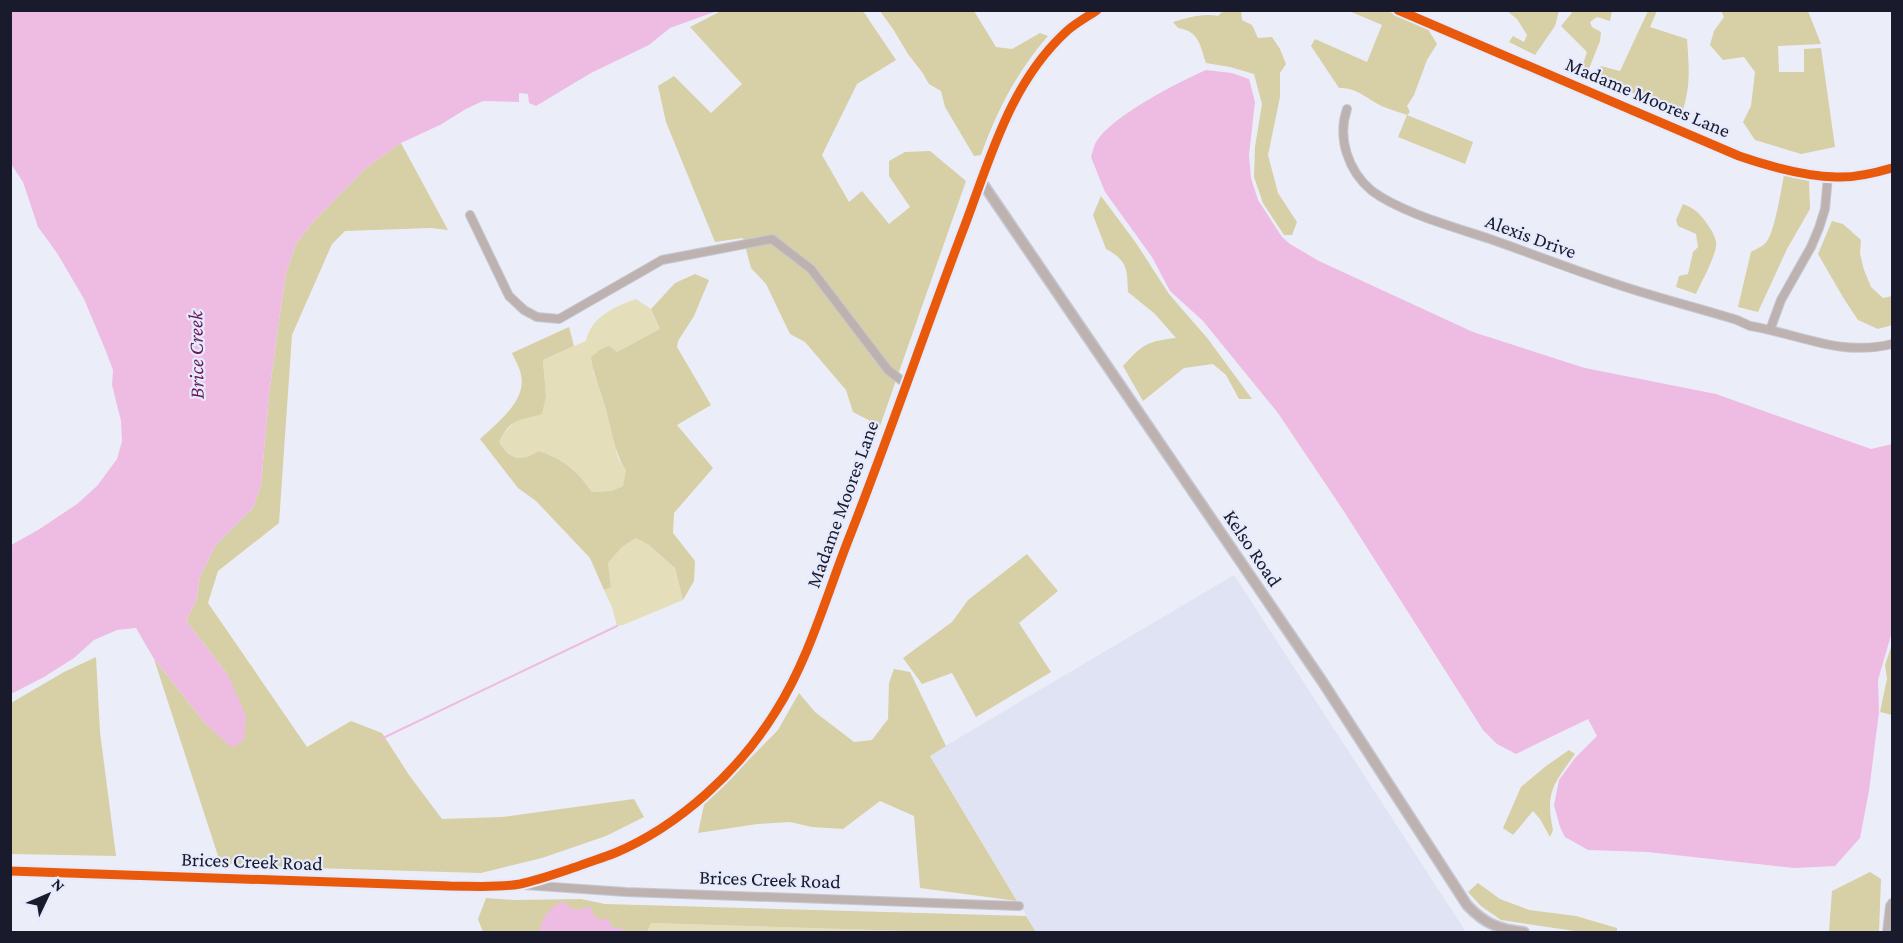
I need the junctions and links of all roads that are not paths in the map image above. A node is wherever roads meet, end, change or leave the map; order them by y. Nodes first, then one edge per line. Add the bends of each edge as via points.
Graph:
1 (1097, 10) edge
2 (1398, 10) edge
3 (1347, 109) dead end
4 (1893, 168) edge
5 (1828, 176) junction
6 (981, 181) junction
7 (470, 215) dead end
8 (1770, 330) junction
9 (1893, 344) edge
10 (906, 384) junction
11 (10, 871) edge
12 (520, 884) junction
13 (492, 885) joint
14 (1893, 903) edge
15 (1019, 906) dead end
16 (1524, 933) edge
17 (1887, 933) edge

1 - 6 street, Madame Moores Lane via 1069,29 1035,67 1008,113
2 - 5 street, Madame Moores Lane via 1739,156 1786,171
3 - 8 street, Alexis Drive via 1343,140 1348,157 1366,185 1387,201 1621,286
4 - 5 street, Madame Moores Lane
5 - 8 street via 1820,228 1781,300
6 - 10 street, Madame Moores Lane
6 - 16 street, Kelso Road via 1322,681 1455,888 1477,916 1489,924
7 - 10 street via 509,296 537,317 559,319 662,260 772,239 811,269 888,370
8 - 9 street, Alexis Drive via 1845,348
10 - 12 street, Madame Moores Lane via 798,670 756,739 702,796 652,833 616,852
11 - 13 street, Brices Creek Road
12 - 13 street, Madame Moores Lane
12 - 15 street, Brices Creek Road via 626,892
14 - 17 street

